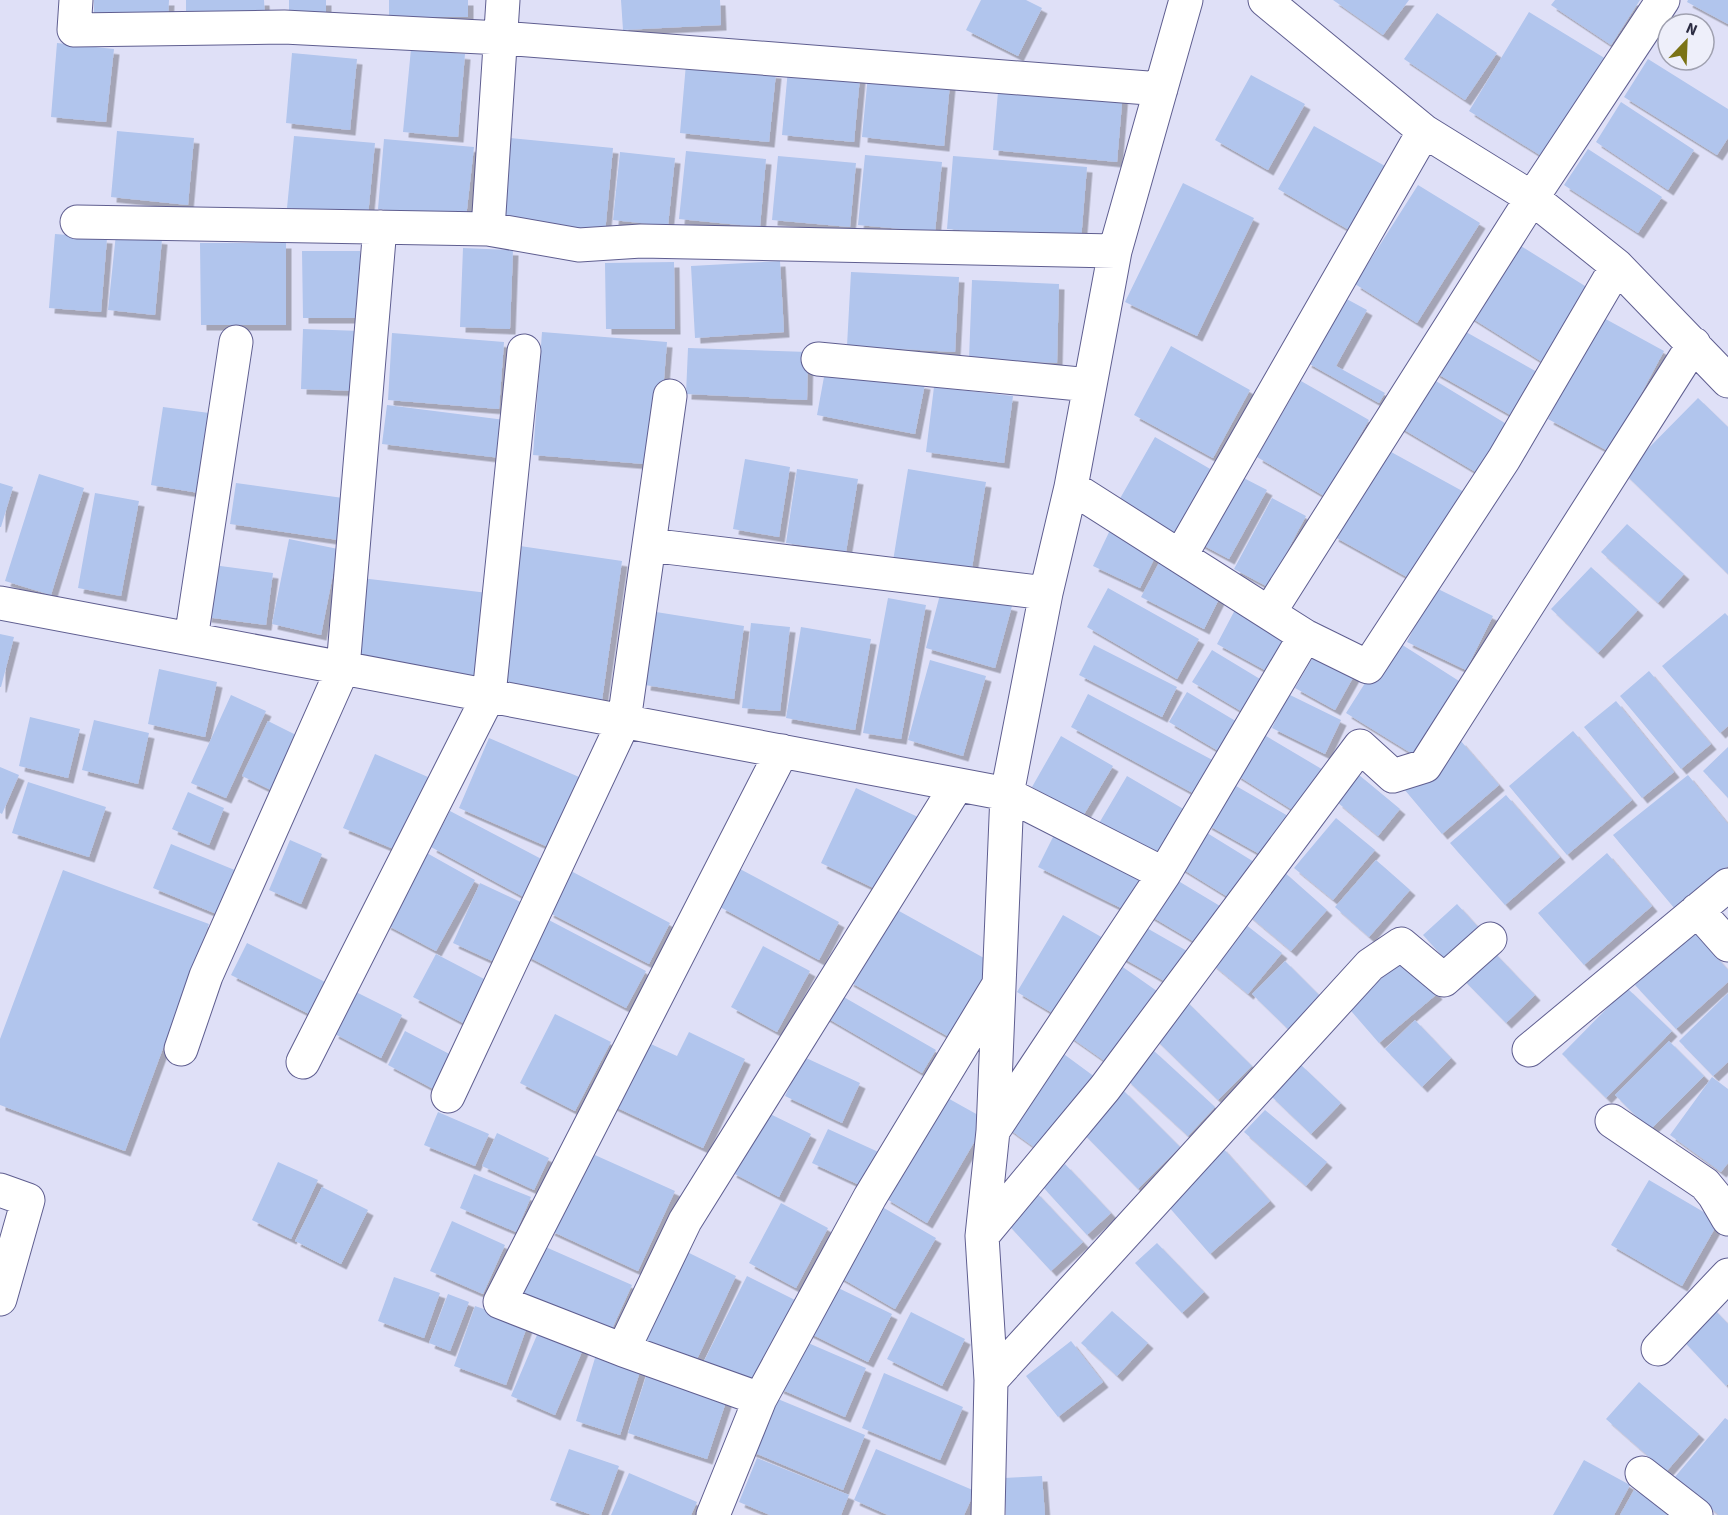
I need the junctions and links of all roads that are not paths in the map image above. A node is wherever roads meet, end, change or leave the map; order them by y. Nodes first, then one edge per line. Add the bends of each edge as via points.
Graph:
1 (76, 0) edge
2 (503, 0) edge
3 (1186, 0) edge
4 (1265, 0) edge
5 (1663, 0) edge
6 (284, 14) edge
7 (501, 38) junction
8 (1161, 89) junction
9 (1424, 131) junction
10 (1532, 198) junction
11 (77, 222) dead end
12 (380, 227) junction
13 (488, 229) junction
14 (1115, 251) junction
15 (1617, 266) junction
16 (236, 342) dead end
17 (1694, 344) junction
18 (524, 351) dead end
19 (818, 359) dead end
20 (1728, 381) edge
21 (1090, 385) junction
22 (670, 396) dead end
23 (1071, 487) junction
24 (649, 544) junction
25 (1181, 555) junction
26 (1046, 593) junction
27 (0, 603) edge
28 (1269, 613) junction
29 (1305, 636) junction
30 (191, 639) junction
31 (343, 668) junction
32 (489, 695) junction
33 (624, 721) junction
34 (782, 751) junction
35 (957, 785) junction
36 (1007, 794) junction
37 (1164, 874) junction
38 (1728, 885) edge
39 (1697, 910) junction
40 (1490, 939) dead end
41 (1728, 945) edge
42 (1000, 982) junction
43 (181, 1049) dead end
44 (1529, 1050) dead end
45 (303, 1062) dead end
46 (448, 1096) dead end
47 (1612, 1121) dead end
48 (993, 1131) junction
49 (0, 1190) edge
50 (1728, 1219) edge
51 (982, 1236) junction
52 (1728, 1275) edge
53 (0, 1299) edge
54 (1658, 1349) dead end
55 (623, 1350) junction
56 (991, 1380) junction
57 (760, 1399) junction
58 (1642, 1473) dead end
59 (713, 1515) edge
60 (988, 1515) edge
61 (1696, 1515) edge

1 - 6 street via 74,30
2 - 7 street
3 - 8 street
4 - 9 street
5 - 10 street
6 - 7 street
7 - 8 street
7 - 13 street
8 - 14 street
9 - 10 street
9 - 25 street
10 - 15 street
10 - 28 street
11 - 12 street
12 - 13 street
12 - 31 street
13 - 14 street via 579,245 641,241
14 - 21 street
15 - 17 street
15 - 29 street via 1504,459 1368,667
16 - 30 street
17 - 20 street
17 - 51 street via 1425,766 1393,776 1360,746 1105,1088
18 - 32 street
19 - 21 street
21 - 23 street
22 - 24 street
23 - 25 street
23 - 26 street
24 - 26 street
24 - 33 street
25 - 28 street
26 - 36 street
27 - 30 street
28 - 29 street
29 - 37 street
30 - 31 street
31 - 32 street
31 - 43 street via 206,976
32 - 33 street
32 - 45 street
33 - 34 street
33 - 46 street
34 - 35 street
34 - 55 street via 500,1302
35 - 36 street
35 - 55 street via 685,1221
36 - 37 street
36 - 42 street
37 - 48 street
38 - 39 street
39 - 41 street
39 - 44 street
40 - 56 street via 1444,980 1401,944 1370,965
42 - 48 street
42 - 57 street via 870,1197
47 - 50 street via 1705,1184
48 - 51 street
49 - 53 street via 27,1200
51 - 56 street
52 - 54 street
55 - 57 street
56 - 60 street
57 - 59 street
58 - 61 street

